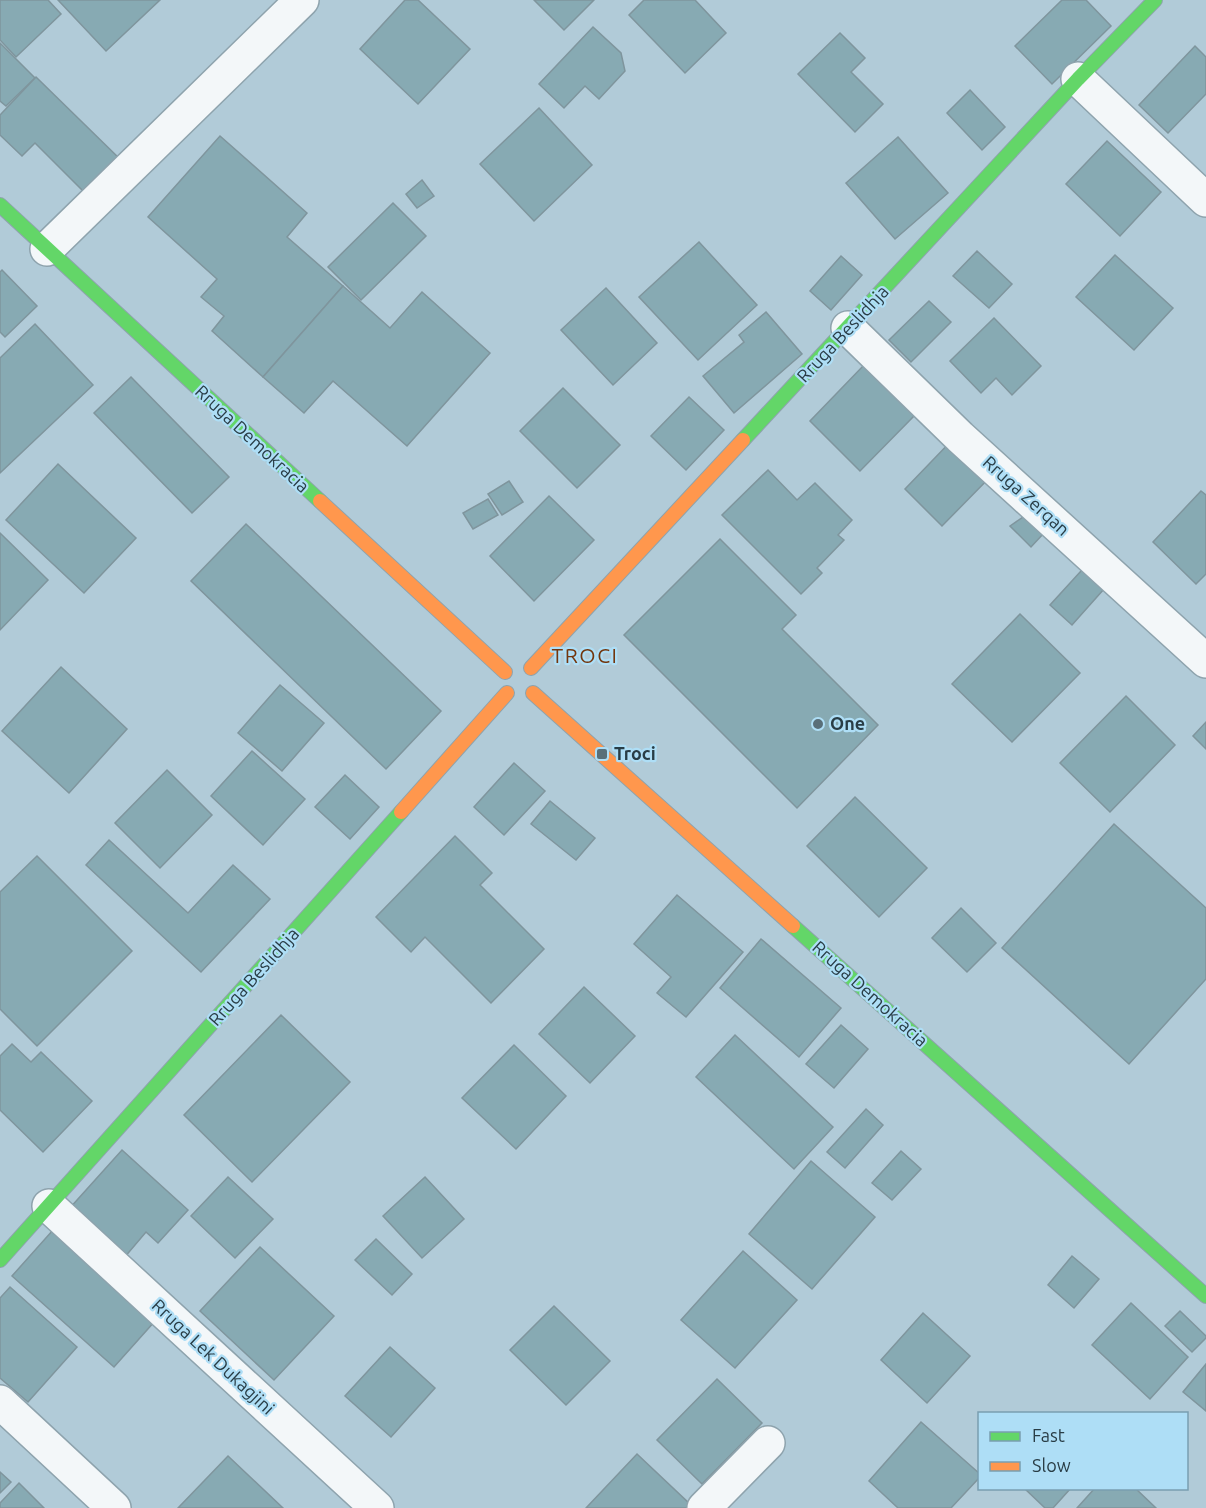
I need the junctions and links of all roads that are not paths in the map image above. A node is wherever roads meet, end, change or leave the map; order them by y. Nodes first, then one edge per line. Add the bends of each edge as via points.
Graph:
1 (302, 0) edge
2 (1155, 0) edge
3 (1078, 79) junction
4 (1206, 200) edge
5 (0, 205) edge
6 (47, 249) junction
7 (848, 328) junction
8 (1206, 660) edge
9 (518, 667) junction
10 (507, 693) junction
11 (532, 693) junction
12 (49, 1206) junction
13 (0, 1260) edge
14 (1206, 1296) edge
15 (0, 1402) edge
16 (768, 1443) dead end
17 (114, 1508) edge
18 (377, 1508) edge
19 (704, 1508) edge

1 - 6 street
2 - 3 main road, Rruga Beslidhja
3 - 4 street
3 - 7 main road, Rruga Beslidhja
5 - 6 main road, Rruga Demokracia
6 - 9 main road, Rruga Demokracia
7 - 8 street, Rruga Zerqan via 969,445
7 - 9 main road, Rruga Beslidhja
9 - 10 main road via 502,683
9 - 11 main road via 536,677
10 - 11 main road via 517,698
10 - 12 main road, Rruga Beslidhja
11 - 14 main road, Rruga Demokracia
12 - 13 main road, Rruga Beslidhja
12 - 18 street, Rruga Lek Dukagjini
15 - 17 street
16 - 19 street

